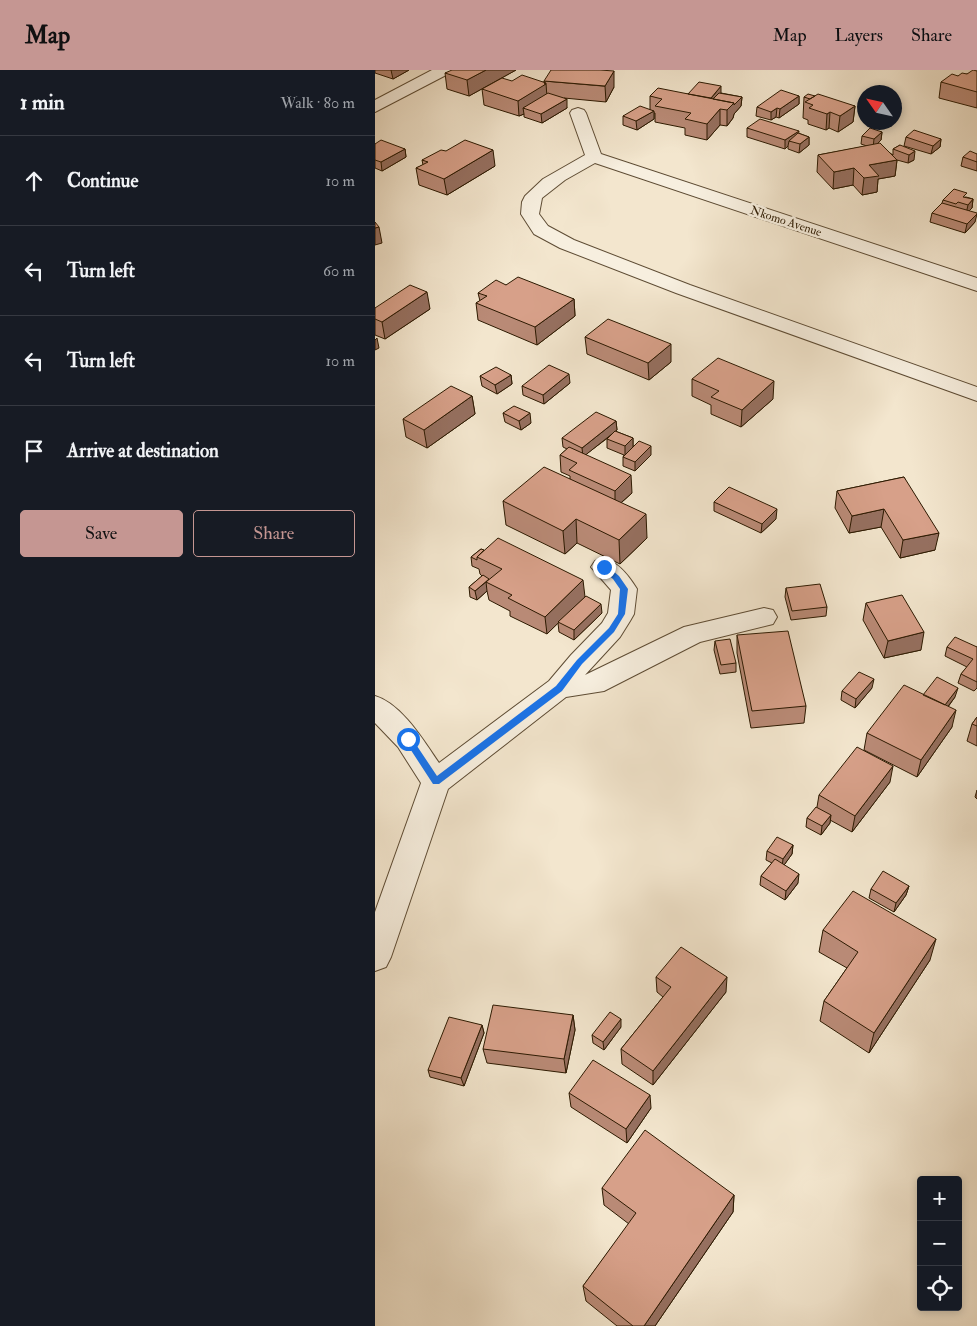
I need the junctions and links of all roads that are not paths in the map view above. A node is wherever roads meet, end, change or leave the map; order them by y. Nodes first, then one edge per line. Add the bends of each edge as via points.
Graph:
1 (444, 70) edge
2 (375, 92) edge
3 (391, 99) junction
4 (375, 107) edge
5 (579, 113) dead end
6 (594, 157) junction
7 (977, 285) edge
8 (977, 394) edge
9 (604, 567) dead end
10 (763, 618) dead end
11 (559, 688) junction
12 (375, 706) edge
13 (436, 782) junction
14 (375, 956) edge

1 - 3 street
2 - 3 street
3 - 4 street
5 - 6 street
6 - 7 street, Nkomo Avenue
6 - 8 street via 568,169 531,200 530,214 541,230 567,244 683,289
9 - 11 street via 624,589 621,614 611,630
10 - 11 street via 693,634 594,684
11 - 13 street
12 - 13 street via 408,739
13 - 14 street

